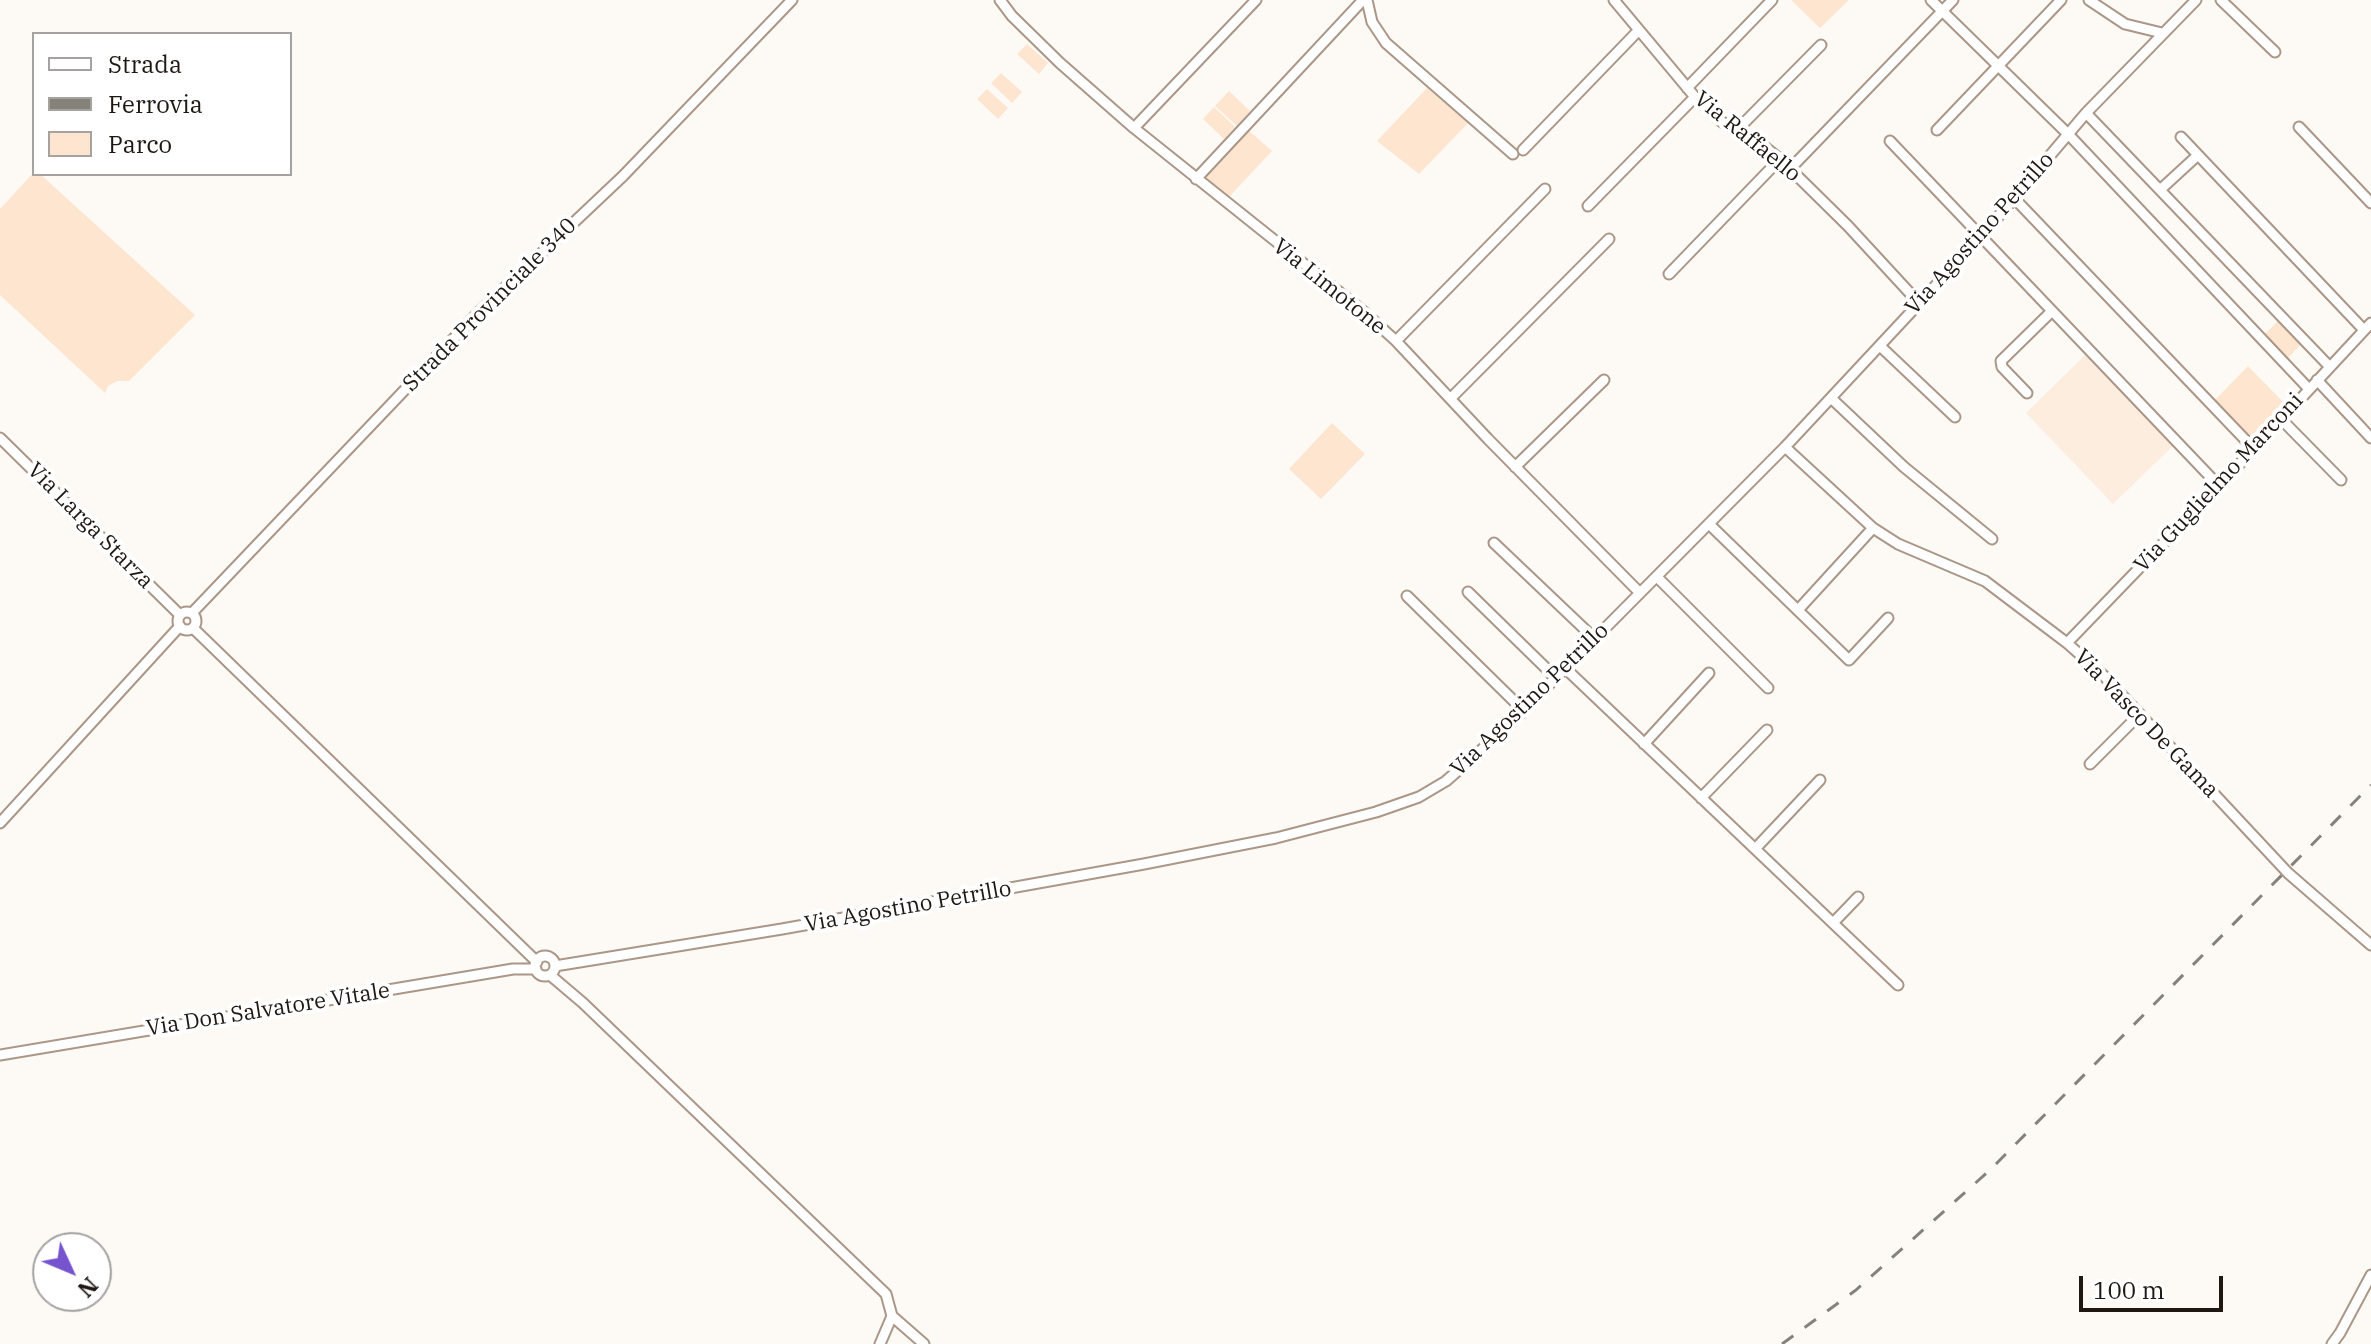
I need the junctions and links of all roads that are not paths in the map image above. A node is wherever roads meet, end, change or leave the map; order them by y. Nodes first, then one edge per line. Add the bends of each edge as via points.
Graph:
1 (792, 0) edge
2 (1000, 0) edge
3 (1256, 0) edge
4 (1365, 0) edge
5 (1614, 0) edge
6 (1772, 0) edge
7 (1931, 0) edge
8 (1953, 0) edge
9 (2061, 0) edge
10 (2089, 0) edge
11 (2196, 0) edge
12 (2221, 0) edge
13 (1942, 11) junction
14 (1638, 31) junction
15 (2162, 33) junction
16 (1821, 45) dead end
17 (2275, 52) dead end
18 (1998, 66) junction
19 (1687, 88) junction
20 (1695, 97) junction
21 (2086, 113) junction
22 (2299, 127) dead end
23 (1134, 128) junction
24 (1737, 130) junction
25 (1937, 130) dead end
26 (2069, 135) junction
27 (2181, 137) dead end
28 (1890, 141) dead end
29 (2198, 155) junction
30 (1780, 159) junction
31 (1790, 169) junction
32 (1196, 179) junction
33 (1545, 189) dead end
34 (2161, 189) junction
35 (2014, 198) junction
36 (2371, 203) edge
37 (1588, 206) dead end
38 (1981, 237) junction
39 (1609, 239) dead end
40 (1669, 274) dead end
41 (1919, 303) junction
42 (2051, 312) junction
43 (2369, 326) edge
44 (1396, 341) junction
45 (1880, 346) junction
46 (2329, 366) junction
47 (1604, 380) dead end
48 (2317, 380) junction
49 (2309, 389) junction
50 (2027, 393) dead end
51 (1451, 398) junction
52 (1831, 398) junction
53 (1955, 417) dead end
54 (2281, 419) junction
55 (0, 438) edge
56 (2371, 438) edge
57 (1785, 447) junction
58 (2254, 449) junction
59 (1515, 467) junction
60 (2341, 480) dead end
61 (2219, 486) junction
62 (1709, 524) junction
63 (1873, 528) junction
64 (1992, 539) dead end
65 (1494, 543) dead end
66 (1657, 577) junction
67 (1468, 592) dead end
68 (1640, 593) junction
69 (1407, 596) dead end
70 (1798, 610) junction
71 (192, 613) junction
72 (180, 615) junction
73 (1888, 618) dead end
74 (180, 626) junction
75 (193, 628) junction
76 (1595, 639) junction
77 (2067, 643) junction
78 (1565, 668) junction
79 (1709, 673) dead end
80 (1556, 678) junction
81 (1768, 688) dead end
82 (1523, 710) junction
83 (2140, 714) junction
84 (1767, 730) dead end
85 (1644, 744) junction
86 (2090, 764) dead end
87 (1820, 780) dead end
88 (1701, 798) junction
89 (0, 823) edge
90 (1755, 849) junction
91 (1858, 897) dead end
92 (1833, 923) junction
93 (2371, 945) edge
94 (536, 965) junction
95 (552, 970) junction
96 (1898, 985) dead end
97 (0, 1055) edge
98 (2371, 1275) edge
99 (892, 1316) junction
100 (880, 1344) edge
101 (924, 1344) edge
102 (2332, 1344) edge

1 - 71 street, Strada Provinciale 340 via 623,176 477,314
2 - 23 street, Via Limotone via 1060,63
3 - 23 street
4 - 14 street via 1386,43 1518,152
4 - 32 street
5 - 14 street, Via Raffaello
6 - 19 street
7 - 13 street
8 - 13 street
9 - 18 street
10 - 15 street via 2125,24
11 - 15 street, Via Agostino Petrillo
12 - 17 street
13 - 18 street
13 - 31 street
14 - 19 street, Via Raffaello
15 - 21 street, Via Agostino Petrillo
16 - 24 street
18 - 25 street
18 - 26 street
19 - 20 street, Via Raffaello
20 - 24 street, Via Raffaello
20 - 37 street
21 - 26 street, Via Agostino Petrillo
21 - 34 street
22 - 36 street
23 - 32 street, Via Limotone
24 - 30 street, Via Raffaello
26 - 35 street, Via Agostino Petrillo
26 - 49 street
27 - 29 street
28 - 38 street
29 - 34 street
29 - 43 street
30 - 31 street, Via Raffaello
30 - 40 street
31 - 41 street, Via Raffaello
32 - 44 street, Via Limotone
33 - 44 street
34 - 46 street
35 - 38 street, Via Agostino Petrillo
35 - 58 street
38 - 41 street, Via Agostino Petrillo
38 - 42 street
39 - 51 street
41 - 45 street, Via Agostino Petrillo
42 - 50 street via 2001,361
42 - 61 street
43 - 46 street, Via Guglielmo Marconi
44 - 51 street, Via Limotone
45 - 52 street, Via Agostino Petrillo
45 - 53 street
46 - 48 street, Via Guglielmo Marconi
47 - 59 street
48 - 49 street, Via Guglielmo Marconi
48 - 56 street
49 - 54 street, Via Guglielmo Marconi
51 - 59 street, Via Limotone
52 - 57 street, Via Agostino Petrillo
52 - 64 street
54 - 58 street, Via Guglielmo Marconi
54 - 60 street
55 - 72 street, Via Larga Starza
57 - 62 street, Via Agostino Petrillo
57 - 63 street, Via Vasco De Gama
58 - 61 street, Via Guglielmo Marconi
59 - 68 street, Via Limotone
61 - 77 street, Via Guglielmo Marconi
62 - 66 street, Via Agostino Petrillo
62 - 70 street
63 - 70 street
63 - 77 street, Via Vasco De Gama via 1985,581
65 - 76 street
66 - 68 street, Via Agostino Petrillo
66 - 81 street
67 - 80 street
68 - 76 street, Via Agostino Petrillo
69 - 82 street
70 - 73 street via 1849,660
71 - 72 street
71 - 75 street
72 - 74 street
74 - 75 street
74 - 89 street
75 - 94 street
76 - 78 street, Via Agostino Petrillo
77 - 83 street, Via Vasco De Gama
78 - 80 street, Via Agostino Petrillo
78 - 85 street
79 - 85 street
80 - 82 street, Via Agostino Petrillo
82 - 95 street, Via Agostino Petrillo via 1446,781 1419,797 1347,820 1004,891
83 - 86 street
83 - 93 street, Via Vasco De Gama via 2288,873
84 - 88 street
85 - 88 street
87 - 90 street
88 - 90 street
90 - 92 street
91 - 92 street
92 - 96 street
94 - 95 street via 541,975
94 - 95 street via 548,957
94 - 97 street, Via Don Salvatore Vitale
95 - 99 street via 886,1294
98 - 102 street
99 - 100 street
99 - 101 street

